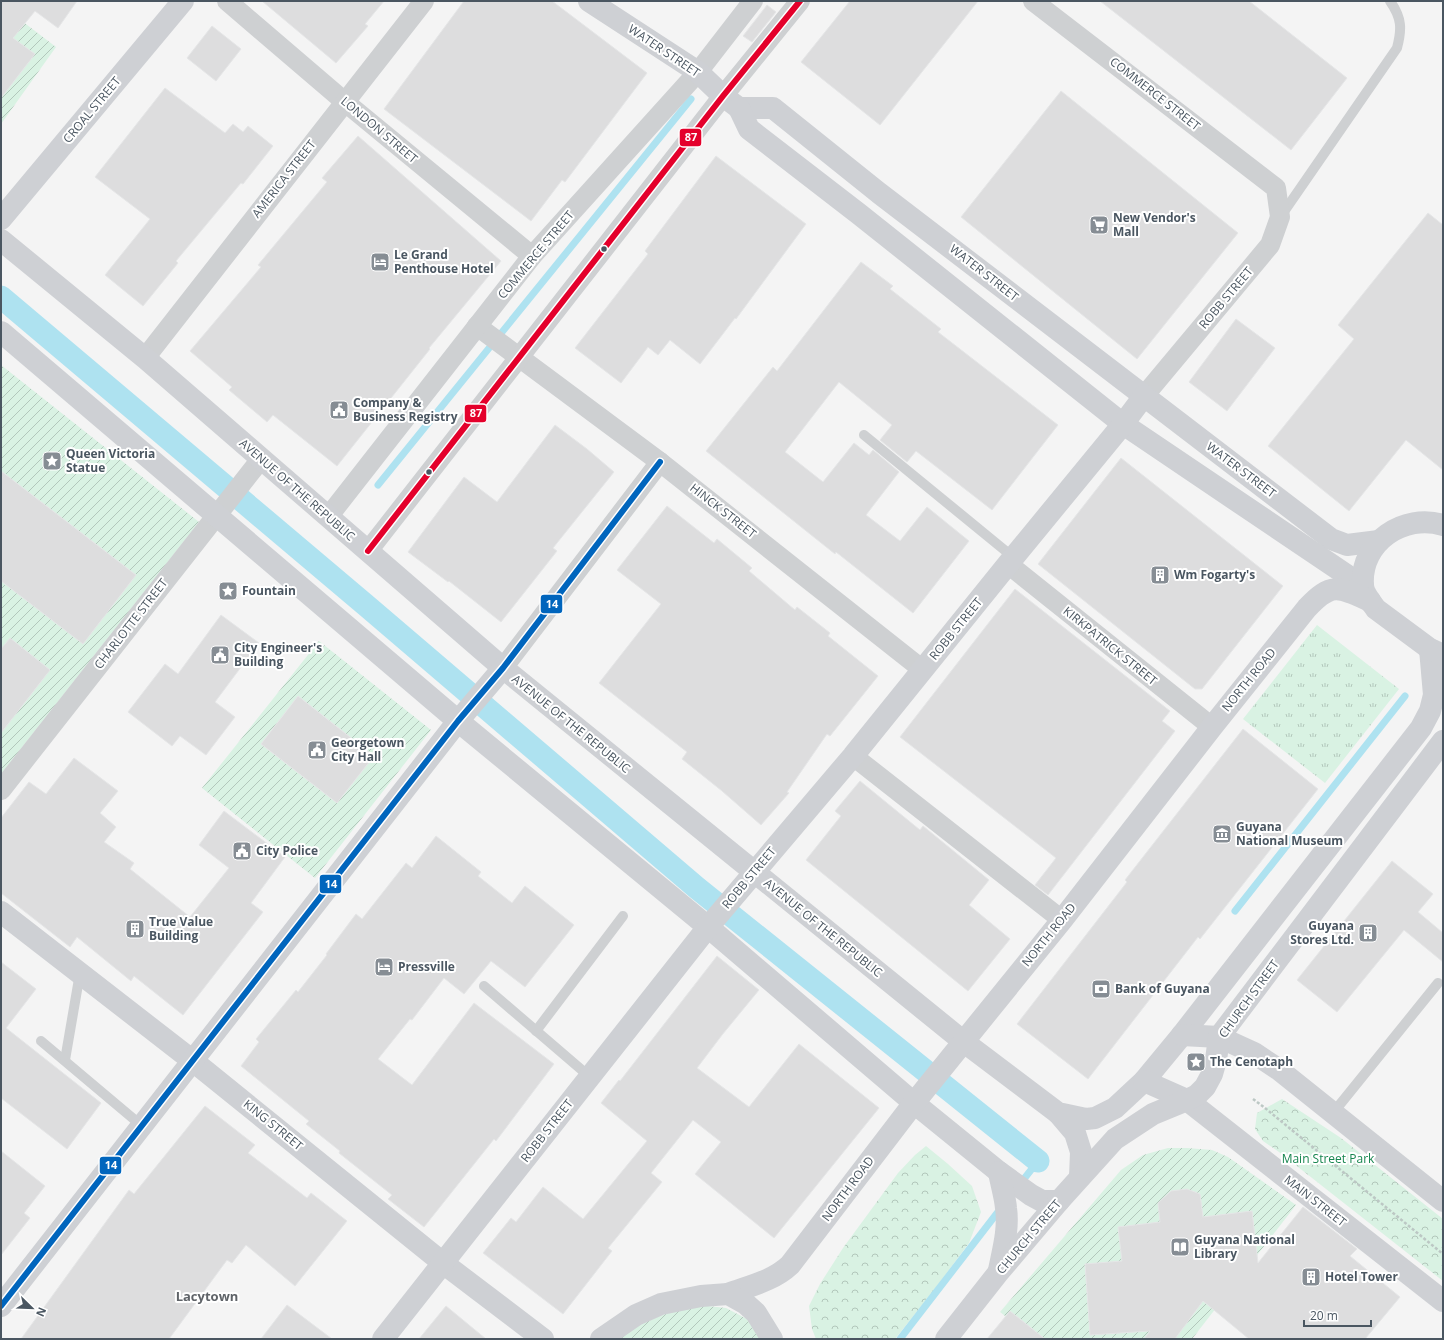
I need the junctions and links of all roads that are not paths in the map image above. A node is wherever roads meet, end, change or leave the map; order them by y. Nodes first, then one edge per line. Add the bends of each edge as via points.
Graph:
1 (183, 1) edge
2 (227, 1) edge
3 (424, 1) edge
4 (589, 1) edge
5 (754, 1) edge
6 (800, 1) edge
7 (1033, 1) edge
8 (1390, 1) edge
9 (698, 72) junction
10 (344, 102) junction
11 (731, 102) junction
12 (1276, 188) joint
13 (879, 193) junction
14 (859, 214) junction
15 (1280, 218) junction
16 (1, 219) edge
17 (1, 240) edge
18 (532, 256) junction
19 (477, 326) junction
20 (1, 332) edge
21 (520, 357) junction
22 (145, 358) junction
23 (1144, 396) junction
24 (1123, 424) junction
25 (864, 435) dead end
26 (261, 458) junction
27 (660, 462) junction
28 (222, 508) junction
29 (328, 517) junction
30 (1443, 526) edge
31 (1379, 541) junction
32 (368, 551) junction
33 (1011, 561) junction
34 (1366, 594) junction
35 (1437, 652) edge
36 (923, 670) junction
37 (498, 674) junction
38 (464, 715) junction
39 (1212, 727) junction
40 (1443, 741) edge
41 (853, 756) junction
42 (1, 790) edge
43 (747, 880) junction
44 (1, 912) edge
45 (623, 916) dead end
46 (714, 920) junction
47 (1062, 920) junction
48 (80, 973) junction
49 (1438, 983) dead end
50 (484, 986) dead end
51 (536, 1030) junction
52 (1182, 1035) junction
53 (1219, 1037) junction
54 (41, 1041) dead end
55 (960, 1046) junction
56 (65, 1060) junction
57 (193, 1061) junction
58 (590, 1077) junction
59 (1144, 1081) junction
60 (918, 1098) junction
61 (1187, 1100) junction
62 (1058, 1113) junction
63 (1333, 1113) junction
64 (142, 1126) junction
65 (999, 1172) junction
66 (1080, 1178) junction
67 (1059, 1201) junction
68 (1443, 1201) edge
69 (443, 1263) junction
70 (998, 1273) junction
71 (728, 1294) junction
72 (1443, 1302) edge
73 (1, 1306) edge
74 (383, 1339) edge
75 (543, 1339) edge
76 (601, 1339) edge
77 (772, 1339) edge
78 (946, 1339) edge

1 - 16 street, CROAL STREET
2 - 10 street, LONDON STREET
3 - 10 street, AMERICA STREET
4 - 9 street, WATER STREET
5 - 9 street, COMMERCE STREET
6 - 11 street
7 - 12 street, COMMERCE STREET
8 - 15 lane via 1398,15 1401,32 1397,48
9 - 11 street, WATER STREET
9 - 18 street, COMMERCE STREET
10 - 18 street, LONDON STREET
10 - 22 street, AMERICA STREET
11 - 13 street, WATER STREET via 773,108
11 - 14 street via 749,129
11 - 21 street
12 - 15 street, ROBB STREET
13 - 14 street
13 - 23 street, WATER STREET
14 - 24 street
15 - 23 street, ROBB STREET via 1270,245
17 - 22 street, AVENUE OF THE REPUBLIC
18 - 19 street, COMMERCE STREET
19 - 21 street, HINCK STREET
19 - 29 street, COMMERCE STREET
20 - 28 street
21 - 27 street, HINCK STREET
21 - 32 street
22 - 26 street, AVENUE OF THE REPUBLIC
23 - 24 street
23 - 31 street, WATER STREET via 1331,539 1348,545
24 - 33 street, ROBB STREET
24 - 34 street
25 - 33 lane
26 - 28 street, CHARLOTTE STREET
26 - 29 street, AVENUE OF THE REPUBLIC
27 - 36 street, HINCK STREET
27 - 37 street
28 - 38 street
28 - 42 street, CHARLOTTE STREET
29 - 32 street, AVENUE OF THE REPUBLIC
30 - 31 street via 1418,523 1409,525 1392,530
31 - 34 street via 1368,557 1364,570
32 - 37 street, AVENUE OF THE REPUBLIC
33 - 36 street, ROBB STREET
33 - 39 street, KIRKPATRICK STREET
34 - 35 street via 1376,609
34 - 39 street, NORTH ROAD via 1340,589 1318,596
35 - 52 street via 1434,695 1430,711 1421,728
36 - 41 street, ROBB STREET
37 - 38 street
37 - 43 street, AVENUE OF THE REPUBLIC
38 - 46 street
38 - 57 street
39 - 47 street, NORTH ROAD
40 - 53 street, CHURCH STREET
41 - 43 street, ROBB STREET
41 - 47 street
43 - 46 street, ROBB STREET
43 - 55 street, AVENUE OF THE REPUBLIC
44 - 48 street, KING STREET
45 - 51 lane
46 - 58 street, ROBB STREET
46 - 60 street
47 - 55 street, NORTH ROAD
48 - 56 lane
48 - 57 street, KING STREET
49 - 63 lane
50 - 51 lane
51 - 58 lane
52 - 53 street
52 - 59 street
53 - 61 street, CHURCH STREET via 1216,1060 1209,1080 1205,1087
53 - 63 street via 1254,1052
54 - 56 lane
55 - 60 street, NORTH ROAD
55 - 62 street, AVENUE OF THE REPUBLIC
56 - 64 lane
57 - 64 street
57 - 69 street, KING STREET
58 - 69 street, ROBB STREET
59 - 61 street, MAIN STREET
59 - 62 street, AVENUE OF THE REPUBLIC via 1115,1108 1095,1118 1086,1119
60 - 65 street
60 - 71 street, NORTH ROAD via 790,1265 774,1277
61 - 66 street, CHURCH STREET via 1153,1114 1114,1140
61 - 72 street, MAIN STREET
62 - 66 street via 1075,1133 1081,1152
63 - 68 street
64 - 73 street
65 - 67 street via 1042,1201
65 - 70 street via 1007,1225
66 - 67 street, CHURCH STREET
67 - 70 street, CHURCH STREET
69 - 74 street, ROBB STREET
69 - 75 street, KING STREET
70 - 78 street, CHURCH STREET
71 - 76 street, NORTH ROAD via 662,1304 636,1315
71 - 77 street via 756,1313

